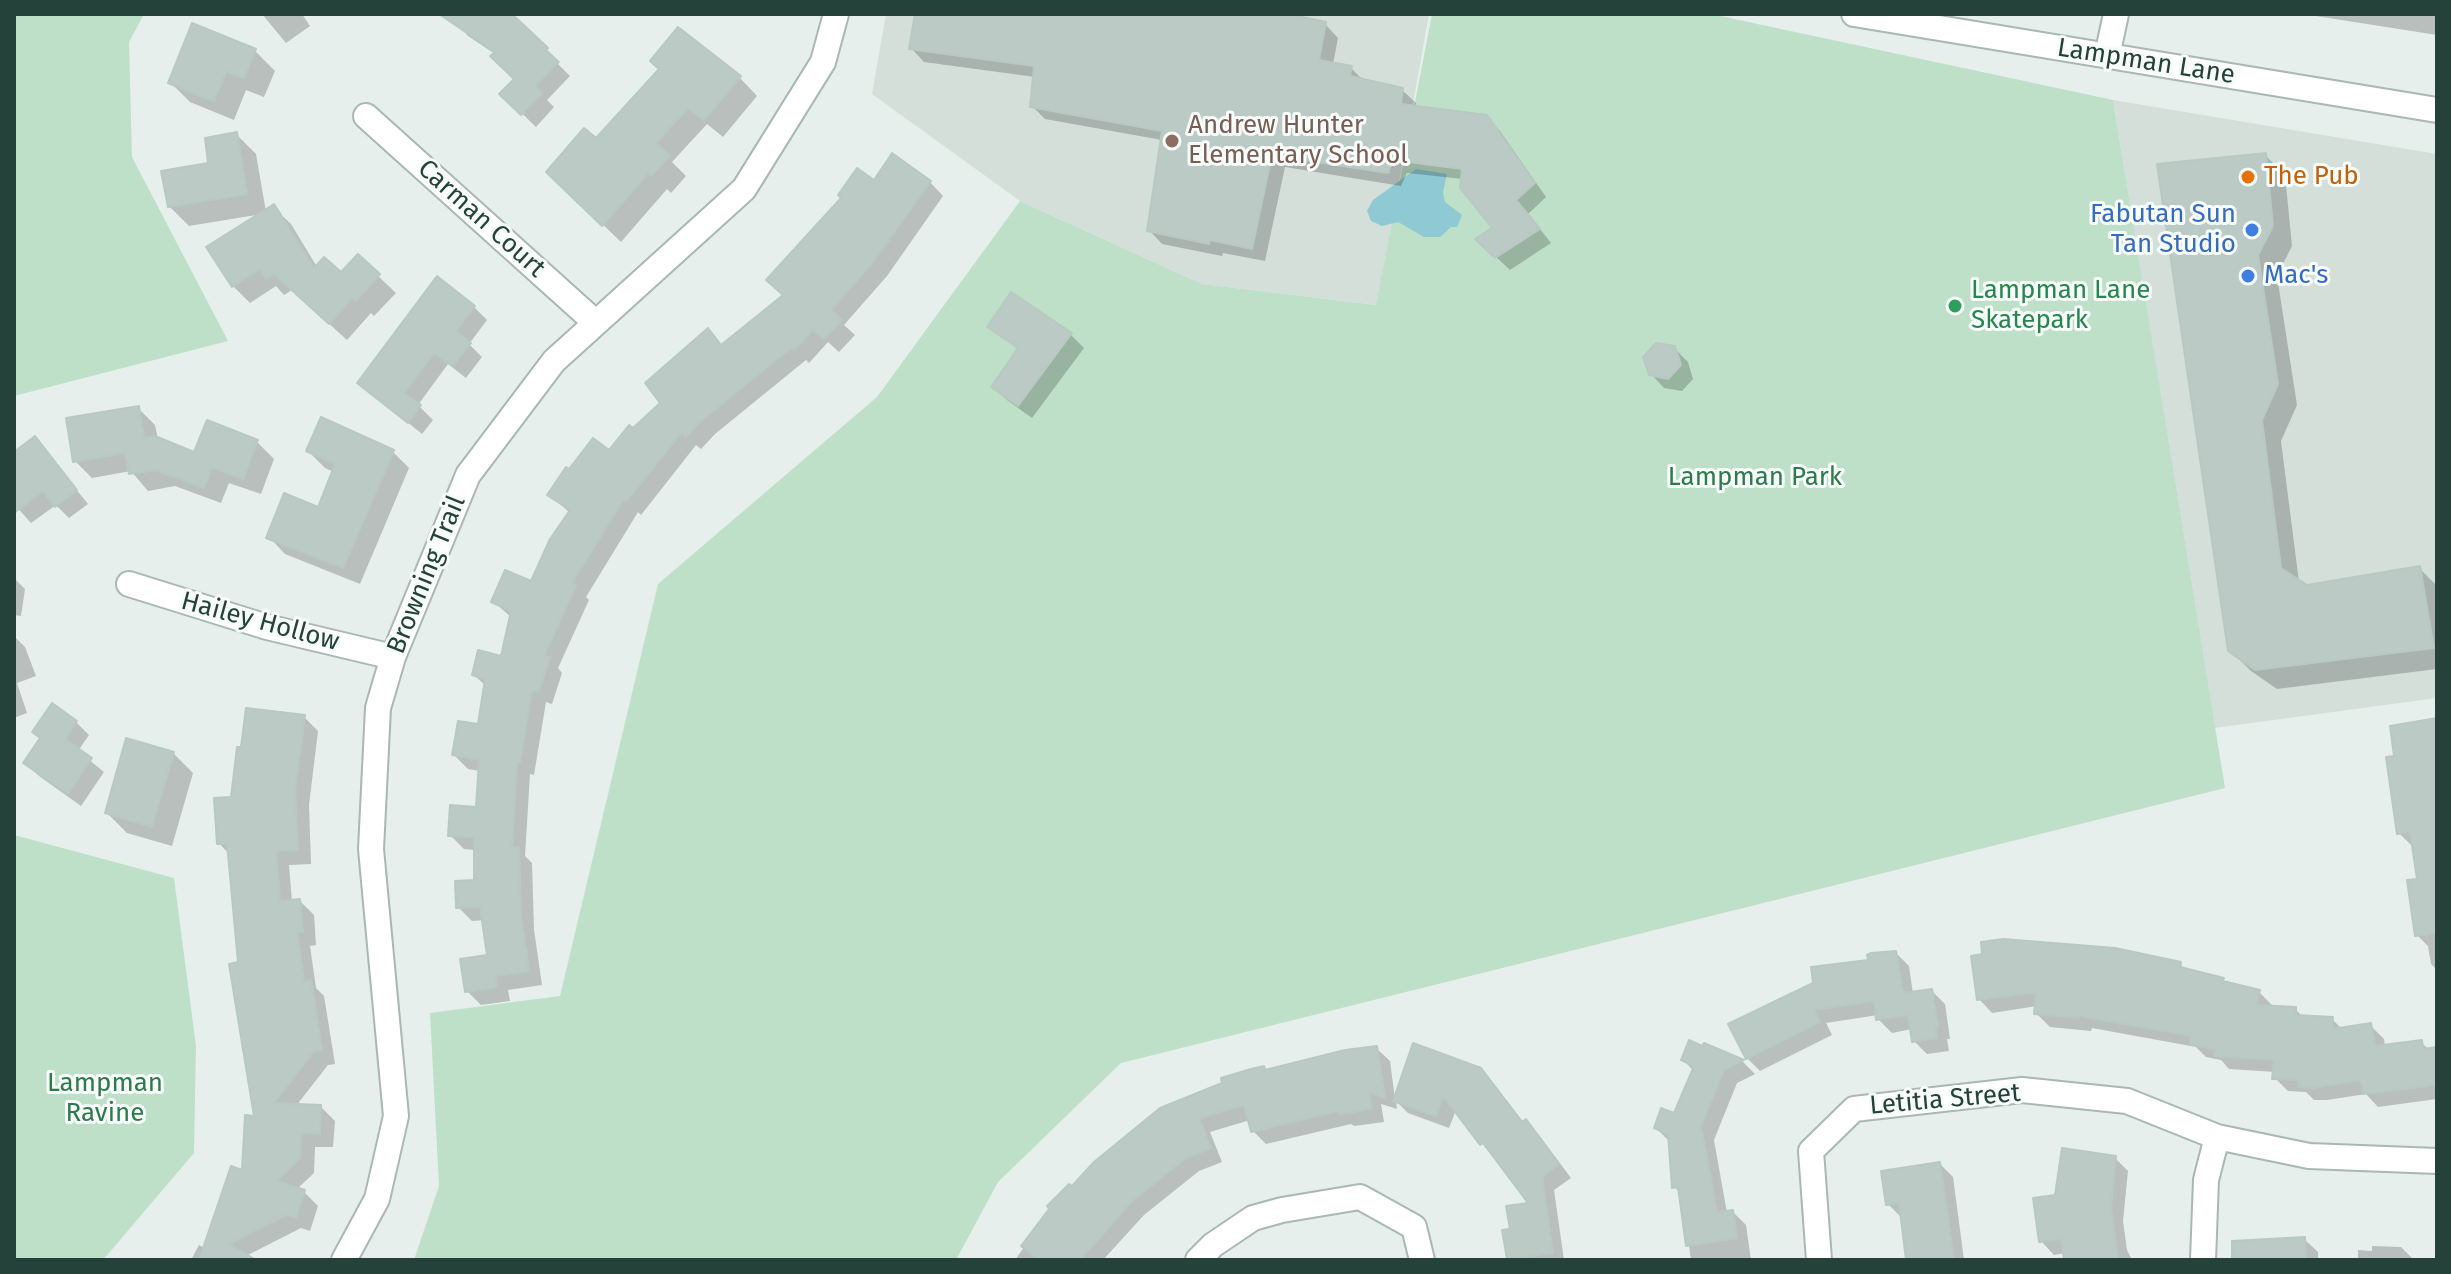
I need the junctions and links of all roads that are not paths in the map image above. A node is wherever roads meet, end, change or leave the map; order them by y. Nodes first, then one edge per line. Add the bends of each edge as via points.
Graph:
1 (836, 14) edge
2 (1854, 14) edge
3 (2116, 14) edge
4 (2107, 56) junction
5 (2437, 110) edge
6 (366, 116) dead end
7 (596, 323) junction
8 (129, 584) dead end
9 (393, 657) junction
10 (2217, 1137) junction
11 (2437, 1161) edge
12 (344, 1260) edge
13 (1198, 1260) edge
14 (1422, 1260) edge
15 (1819, 1260) edge
16 (2203, 1260) edge

1 - 7 street, Browning Trail via 823,62 744,189
2 - 4 street, Lampman Lane
3 - 4 street
4 - 5 street, Lampman Lane
6 - 7 street, Carman Court
7 - 9 street, Browning Trail via 554,361 468,475
8 - 9 street, Hailey Hollow via 267,627
9 - 12 street, Browning Trail via 378,708 371,849 396,1116 377,1199
10 - 11 street, Letitia Street via 2309,1156
10 - 15 street, Letitia Street via 2127,1101 2022,1090 1854,1109 1811,1151
10 - 16 street via 2206,1180
13 - 14 street via 1253,1218 1360,1197 1414,1227

